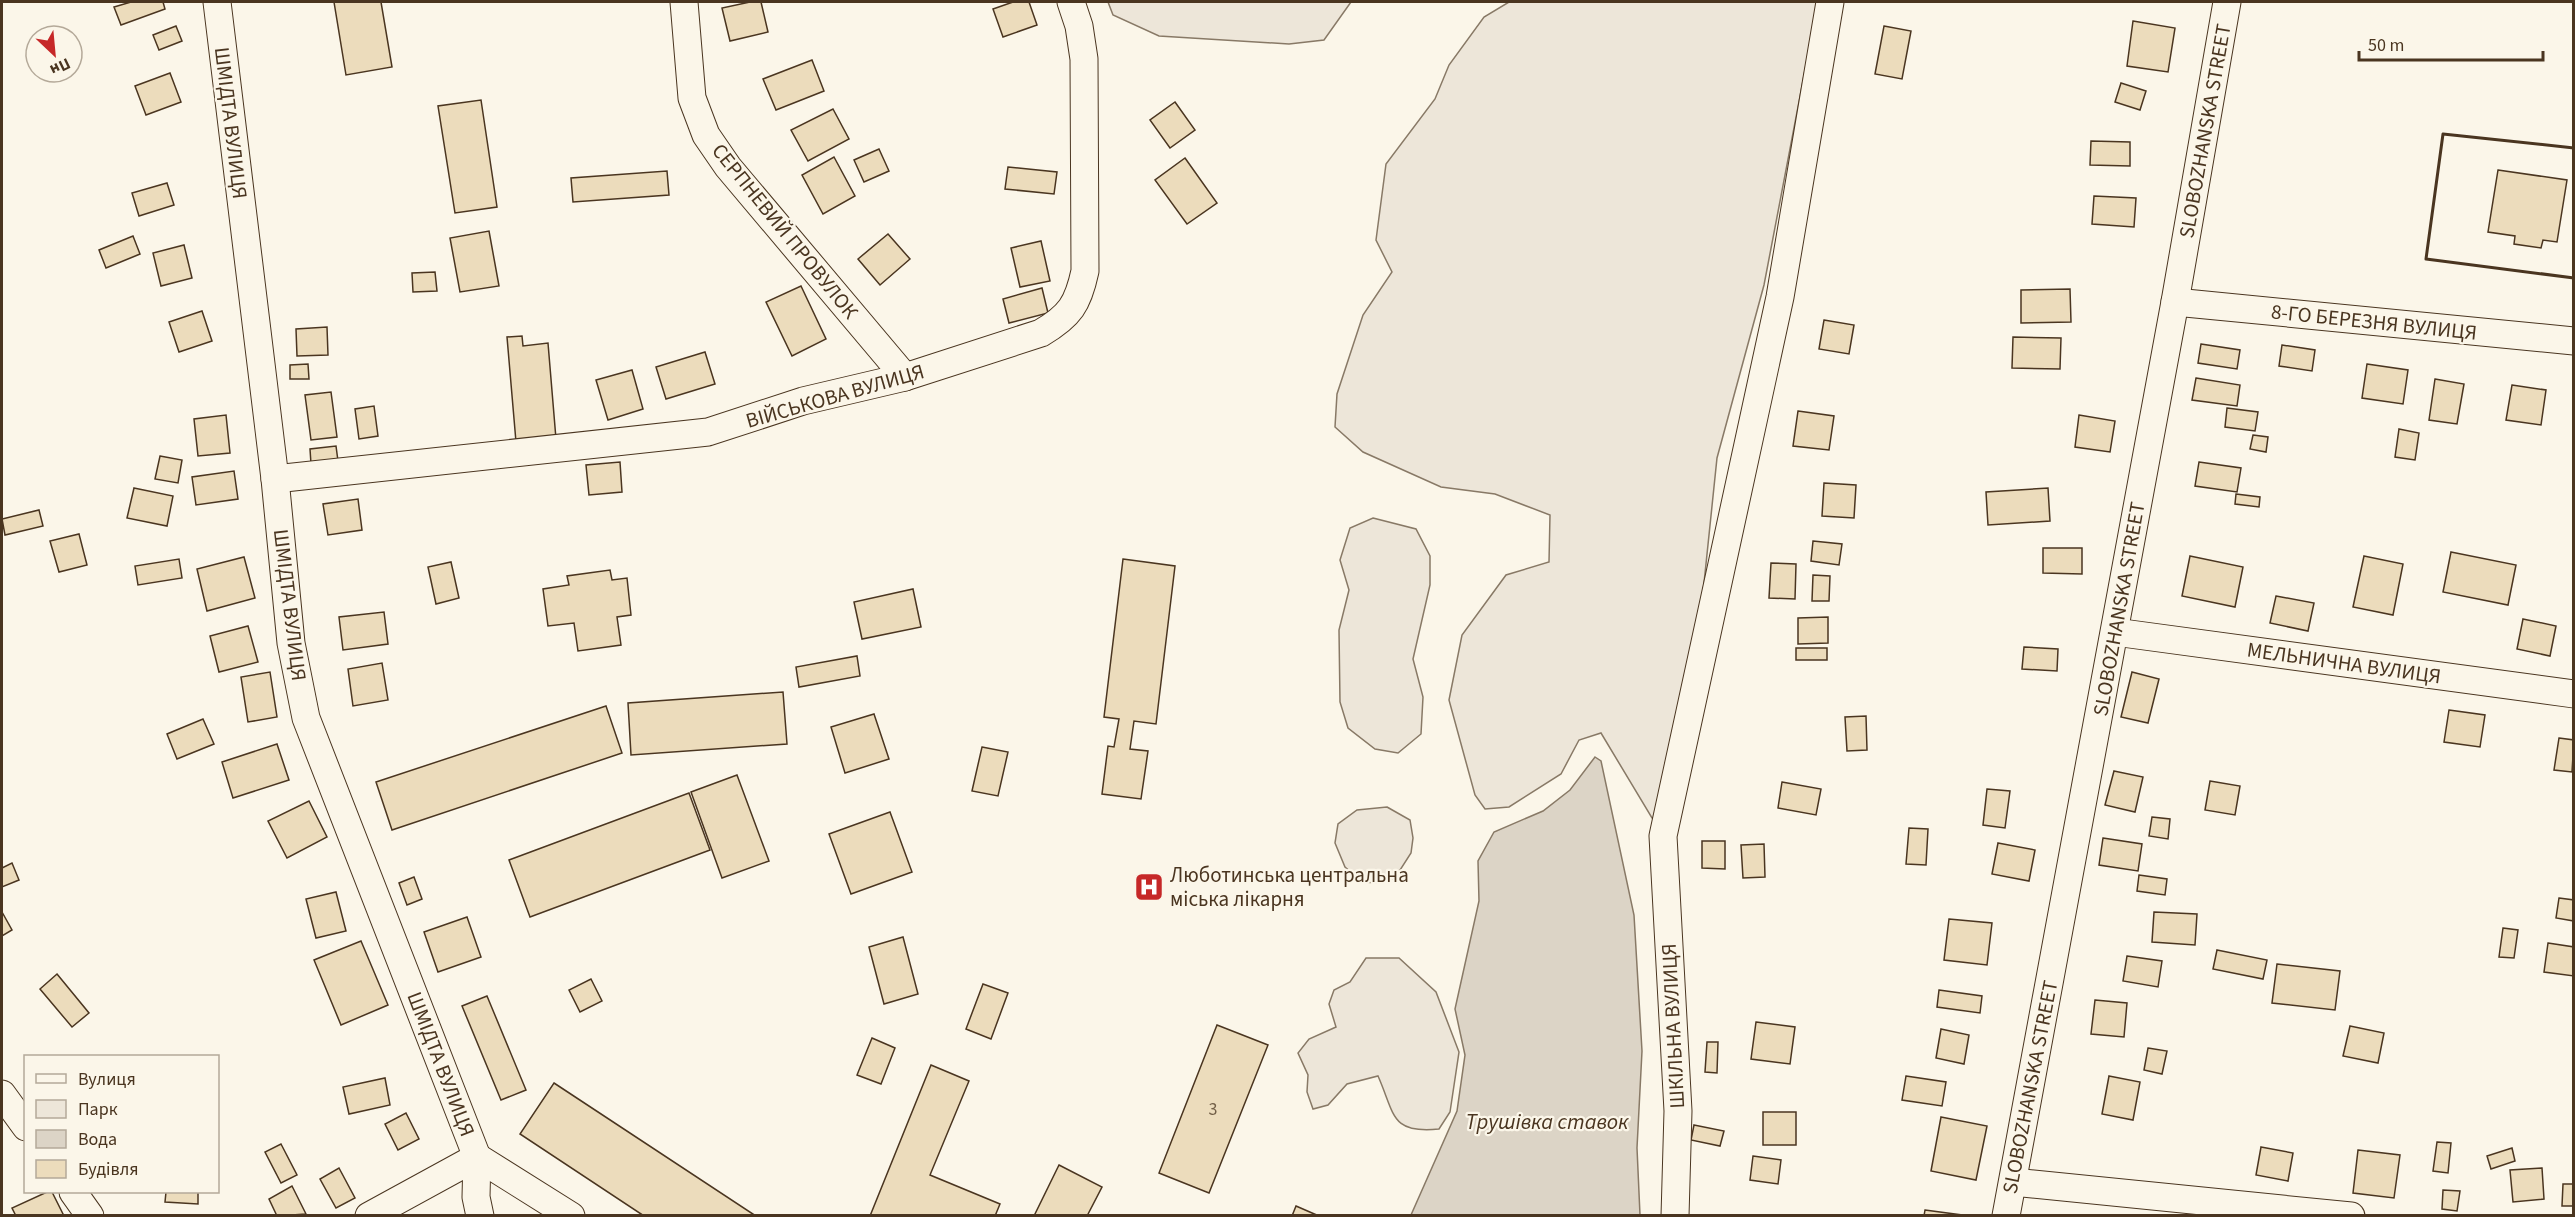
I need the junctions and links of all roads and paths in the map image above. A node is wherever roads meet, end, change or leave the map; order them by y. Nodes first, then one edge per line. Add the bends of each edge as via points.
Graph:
1 (216, 2) edge
2 (684, 2) edge
3 (1090, 2) edge
4 (1830, 2) edge
5 (2228, 2) edge
6 (1075, 14) edge
7 (2175, 302) junction
8 (2574, 341) edge
9 (905, 377) junction
10 (275, 479) junction
11 (2115, 632) junction
12 (2574, 694) edge
13 (2, 1094) edge
14 (24, 1124) edge
15 (477, 1157) junction
16 (2013, 1182) junction
17 (74, 1193) edge
18 (90, 1215) edge
19 (369, 1215) edge
20 (480, 1215) edge
21 (571, 1215) edge
22 (1676, 1215) edge
23 (2006, 1215) edge
24 (2351, 1215) edge

1 - 10 street, ШМІДТА ВУЛИЦЯ
2 - 9 street, СЕРПНЕВИЙ ПРОВУЛОК via 692,98 706,135 728,167
3 - 6 street
4 - 22 street, ШКІЛЬНА ВУЛИЦЯ via 1780,297 1663,836 1678,1111
5 - 7 street, SLOBOZHANSKA STREET
6 - 9 street, ВІЙСЬКОВА ВУЛИЦЯ via 1084,59 1085,271 1071,312 1041,333
7 - 8 street, 8-ГО БЕРЕЗНЯ ВУЛИЦЯ
7 - 11 street, SLOBOZHANSKA STREET
9 - 10 street, ВІЙСЬКОВА ВУЛИЦЯ via 803,401 708,432
10 - 15 street, ШМІДТА ВУЛИЦЯ via 291,643 306,718
11 - 12 street, МЕЛЬНИЧНА ВУЛИЦЯ
11 - 16 street, SLOBOZHANSKA STREET
13 - 14 street
15 - 19 street
15 - 20 street, ШМІДТА ВУЛИЦЯ via 476,1197
15 - 21 street
16 - 23 street, SLOBOZHANSKA STREET
16 - 24 street
17 - 18 street

